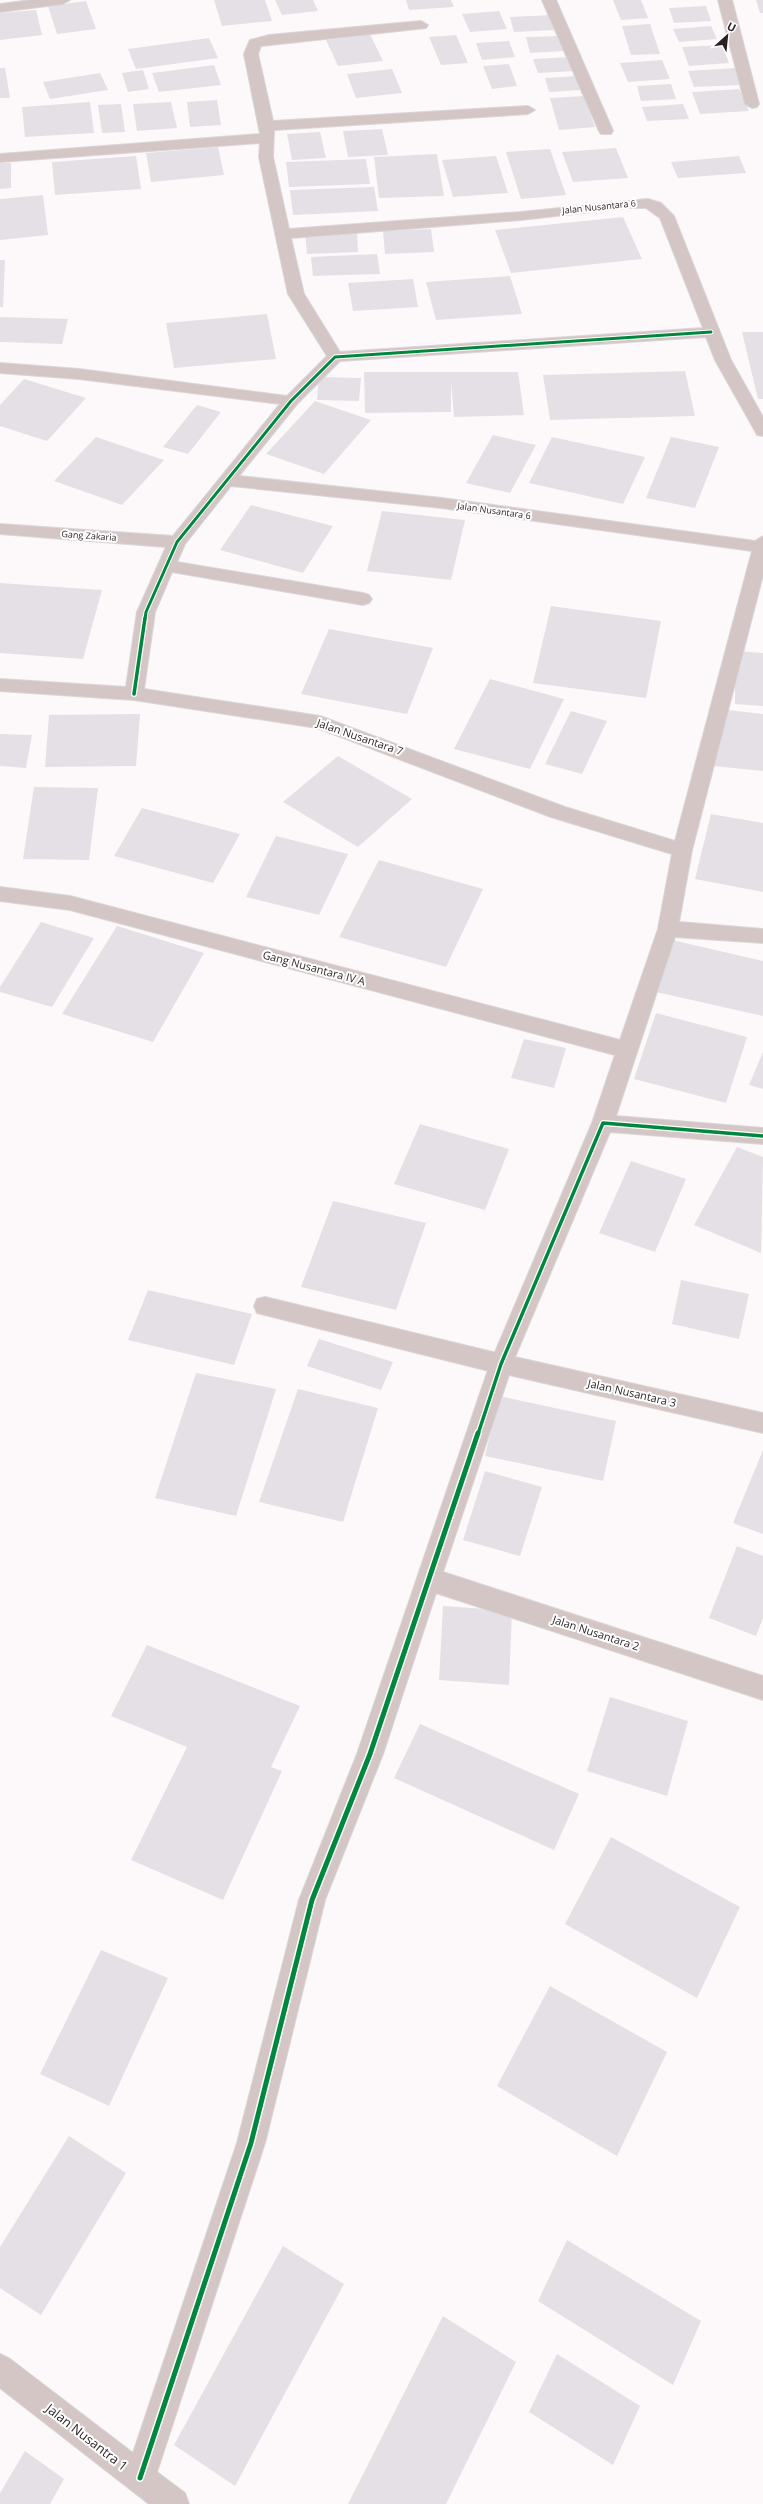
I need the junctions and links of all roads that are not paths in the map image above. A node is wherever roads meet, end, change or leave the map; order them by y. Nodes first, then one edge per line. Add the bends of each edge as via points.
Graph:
1 (63, 0) edge
2 (549, 0) edge
3 (725, 0) edge
4 (0, 8) edge
5 (421, 26) dead end
6 (752, 104) dead end
7 (528, 110) dead end
8 (606, 131) dead end
9 (267, 132) junction
10 (0, 158) edge
11 (282, 234) junction
12 (712, 332) junction
13 (335, 357) junction
14 (0, 368) edge
15 (291, 401) junction
16 (763, 431) edge
17 (228, 480) junction
18 (0, 529) edge
19 (177, 542) junction
20 (762, 545) edge
21 (168, 566) junction
22 (363, 599) dead end
23 (0, 685) edge
24 (134, 694) junction
25 (682, 850) junction
26 (0, 894) edge
27 (668, 929) junction
28 (763, 936) edge
29 (627, 1050) junction
30 (603, 1123) junction
31 (763, 1136) edge
32 (265, 1306) dead end
33 (501, 1364) junction
34 (763, 1423) edge
35 (429, 1579) junction
36 (763, 1688) edge
37 (0, 2369) edge
38 (140, 2478) junction
39 (174, 2504) edge

1 - 4 street
2 - 8 street
3 - 6 street
5 - 9 street via 269,39 255,43 251,54
7 - 9 street
9 - 10 street
9 - 11 street via 266,157
11 - 12 street, Jalan Nusantara 6 via 648,203 656,206 667,216
11 - 13 street via 296,294
12 - 13 street
12 - 16 street, Jalan Nusantara 6 via 723,360
13 - 15 street
14 - 15 street via 79,374
15 - 17 street
17 - 19 street
17 - 20 street, Jalan Nusantara 6 via 442,503
18 - 19 street, Gang Zakaria
19 - 21 street
20 - 25 street
21 - 22 street
21 - 24 street via 146,612
23 - 24 street, Jalan Nusantara 7
24 - 25 street, Jalan Nusantara 7 via 320,722 558,812
25 - 27 street
26 - 29 street, Gang Nusantara IV A via 70,903
27 - 28 street
27 - 29 street
29 - 30 street
30 - 31 street
30 - 33 street
32 - 33 street, Jalan Nusantara 3
33 - 34 street, Jalan Nusantara 3
33 - 35 street
35 - 36 street, Jalan Nusantara 2
35 - 38 street via 370,1754 312,1900 251,2143
37 - 38 street, Jalan Nusantra 1
38 - 39 street, Jalan Nusantra 1

